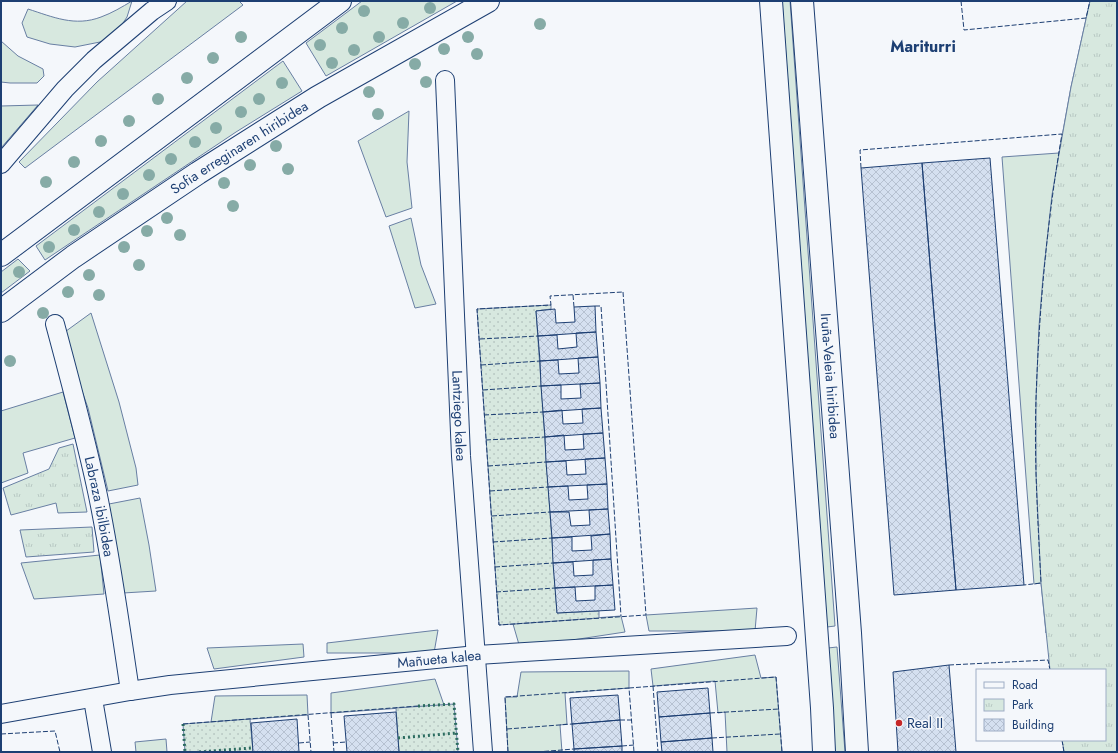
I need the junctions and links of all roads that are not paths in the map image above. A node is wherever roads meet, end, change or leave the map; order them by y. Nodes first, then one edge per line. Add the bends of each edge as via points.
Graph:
1 (166, 1) edge
2 (340, 1) edge
3 (488, 1) edge
4 (771, 1) edge
5 (802, 1) edge
6 (445, 80) dead end
7 (1, 164) edge
8 (1, 255) edge
9 (1, 311) edge
10 (55, 324) dead end
11 (787, 636) dead end
12 (477, 655) junction
13 (130, 691) junction
14 (93, 699) junction
15 (1, 714) edge
16 (102, 752) edge
17 (484, 752) edge
18 (824, 752) edge
19 (857, 752) edge

1 - 7 street via 94,60 64,90
2 - 8 street
3 - 9 street, Sofia erreginaren hiribidea via 318,97 198,173 73,257
4 - 18 street
5 - 19 street, Iruña-Veleia hiribidea
6 - 12 street, Lantziego kalea via 461,456
10 - 13 street, Labraza ibilbidea via 81,419 97,492
11 - 12 street, Mañueta kalea
12 - 13 street, Mañueta kalea
12 - 17 street, Lantziego kalea
13 - 14 street, Mañueta kalea
14 - 15 street, Mañueta kalea
14 - 16 street

